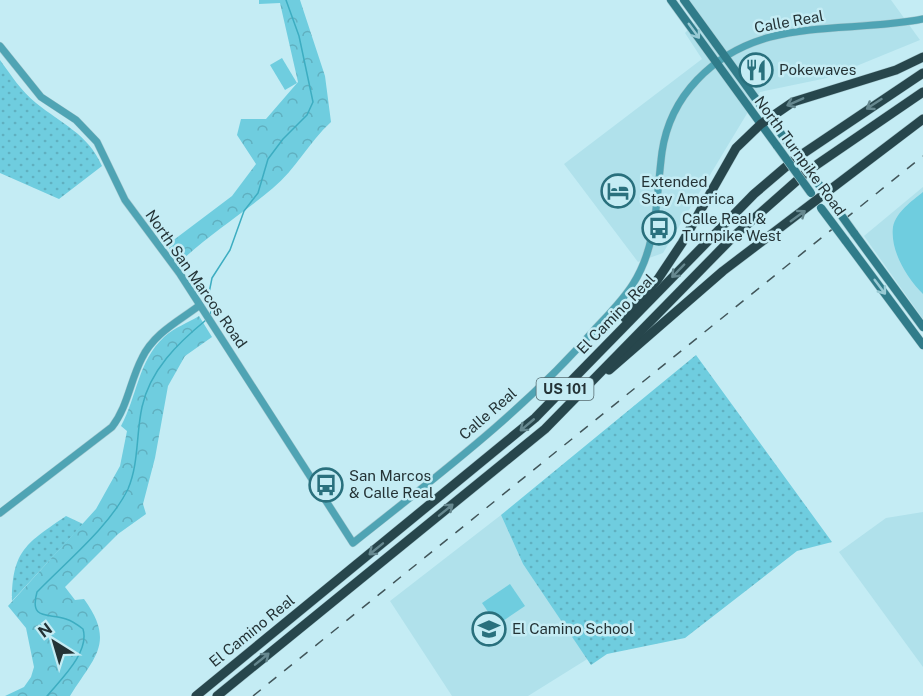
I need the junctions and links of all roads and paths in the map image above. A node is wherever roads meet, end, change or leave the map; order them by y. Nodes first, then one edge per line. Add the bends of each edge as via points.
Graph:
1 (671, 0) edge
2 (684, 0) edge
3 (923, 19) edge
4 (0, 46) edge
5 (725, 55) junction
6 (923, 57) edge
7 (716, 62) junction
8 (923, 73) edge
9 (923, 92) edge
10 (770, 117) junction
11 (923, 119) edge
12 (761, 124) junction
13 (829, 198) junction
14 (819, 205) junction
15 (200, 305) junction
16 (923, 327) edge
17 (923, 345) edge
18 (597, 378) junction
19 (558, 396) junction
20 (0, 513) edge
21 (354, 543) joint
22 (196, 696) edge
23 (217, 696) edge

1 -> 7 main road, North Turnpike Road
2 - 5 main road, North Turnpike Road
3 - 5 street, Calle Real via 777,35
4 - 15 street, North San Marcos Road via 41,97 76,120 97,142 125,200
5 - 7 street, Calle Real
5 - 10 main road, North Turnpike Road
6 -> 10 highway via 896,70 793,102
7 - 12 main road, North Turnpike Road
7 - 21 street, Calle Real via 684,96 669,124 653,238 632,286 566,363
8 -> 19 highway, El Camino Real / US 101 via 795,159 754,194
9 - 18 highway, El Camino Real / US 101 via 855,136 774,200
10 - 12 highway
10 - 13 main road, North Turnpike Road, bridge
11 - 13 highway
12 - 14 main road, North Turnpike Road, bridge
12 - 19 highway via 736,148 658,279
13 - 14 highway
13 - 16 main road, North Turnpike Road, bridge
14 -> 17 main road, North Turnpike Road, bridge
18 -> 14 highway via 620,364 723,271
15 - 20 street via 166,328 150,345 136,370 124,409 112,427
15 - 21 street, North San Marcos Road
23 -> 18 highway, El Camino Real / US 101 via 510,458
19 -> 22 highway, El Camino Real / US 101

